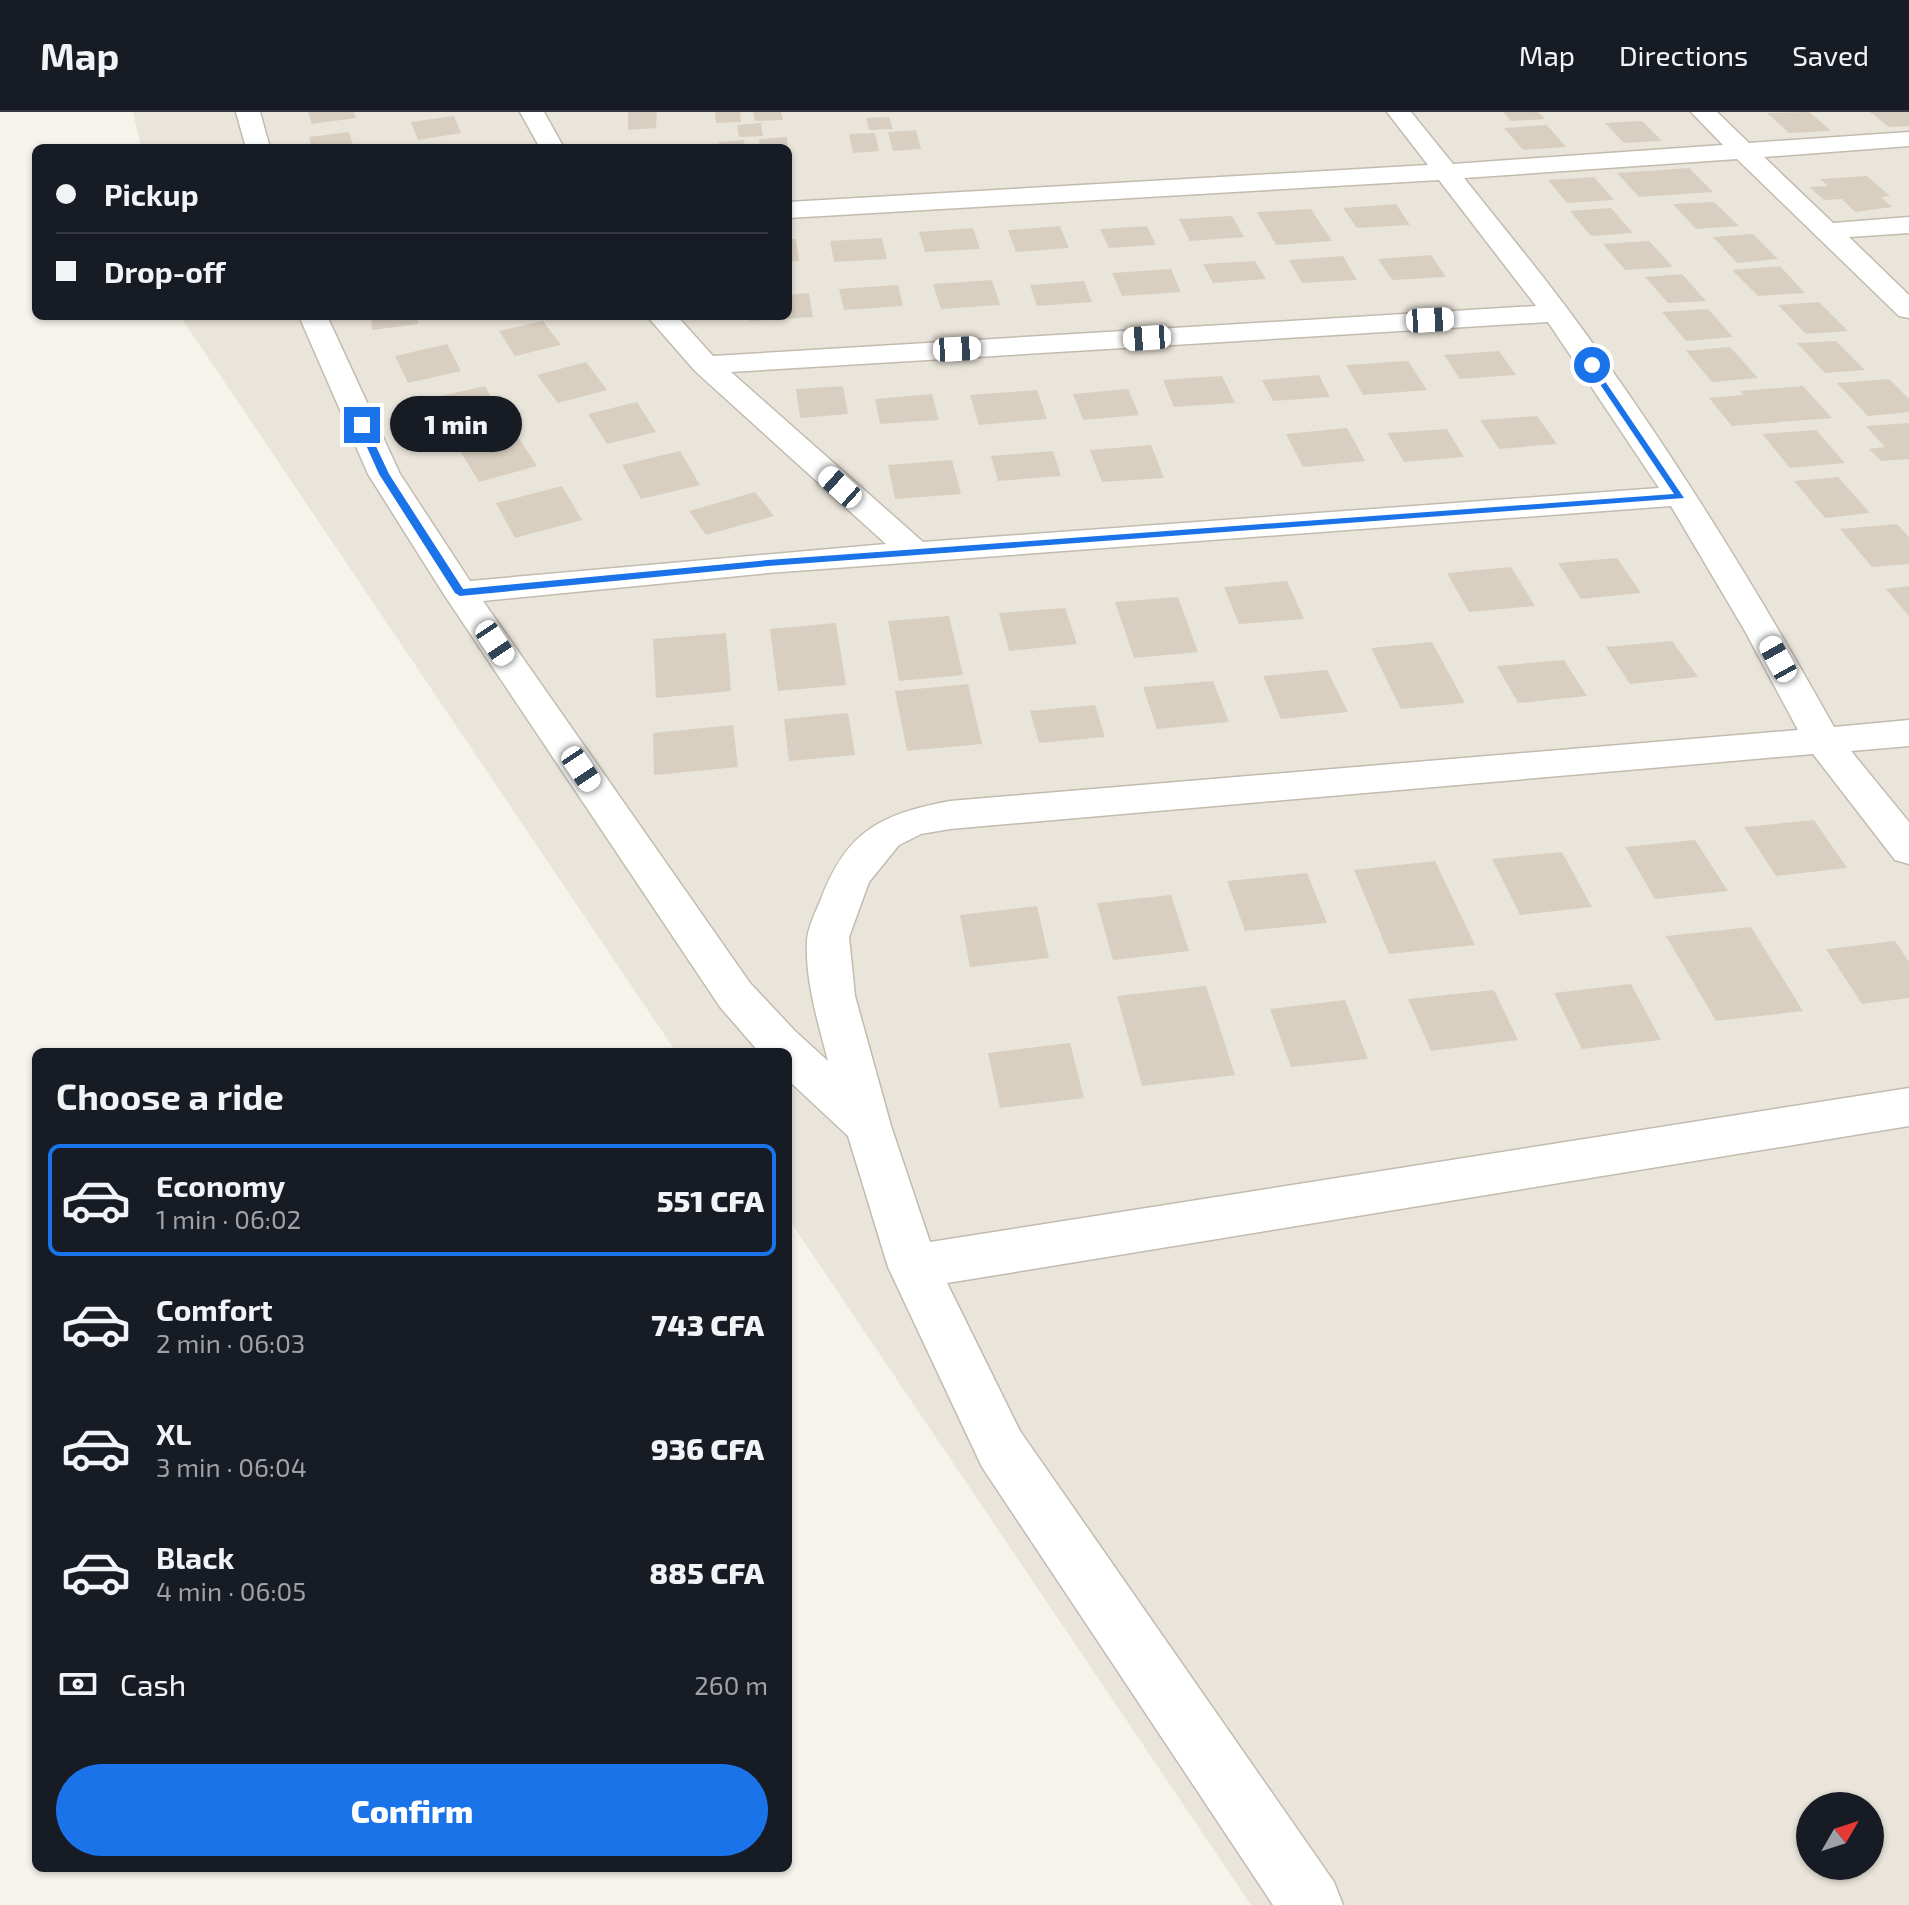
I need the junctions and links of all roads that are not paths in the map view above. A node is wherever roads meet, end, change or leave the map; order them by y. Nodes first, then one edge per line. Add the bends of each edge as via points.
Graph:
1 (248, 112) edge
2 (532, 112) edge
3 (1399, 112) edge
4 (1703, 112) edge
5 (1909, 139) edge
6 (257, 144) edge
7 (550, 144) edge
8 (1747, 152) junction
9 (1445, 172) junction
10 (792, 210) edge
11 (1909, 225) edge
12 (1827, 231) junction
13 (1909, 310) edge
14 (1556, 313) junction
15 (315, 320) edge
16 (665, 320) edge
17 (705, 365) junction
18 (1681, 496) junction
19 (915, 552) junction
20 (460, 593) junction
21 (1909, 733) edge
22 (1823, 741) junction
23 (1909, 850) edge
24 (783, 1048) edge
25 (792, 1056) edge
26 (1909, 1107) edge
27 (868, 1126) junction
28 (913, 1267) junction
29 (1311, 1905) edge

1 - 6 street
2 - 7 street
3 - 9 street
4 - 8 street
5 - 8 street
8 - 9 street
8 - 12 street
9 - 10 street
9 - 14 street
11 - 12 street
12 - 13 street
14 - 17 street
14 - 18 street
15 - 20 street via 384,474
16 - 17 street
17 - 19 street
18 - 19 street
18 - 22 street
19 - 20 street
20 - 24 street via 735,995
21 - 22 street
22 - 23 street
22 - 27 street via 912,822 885,835 850,876 828,937 833,996
25 - 27 street
26 - 28 street
27 - 28 street
28 - 29 street via 1001,1449

